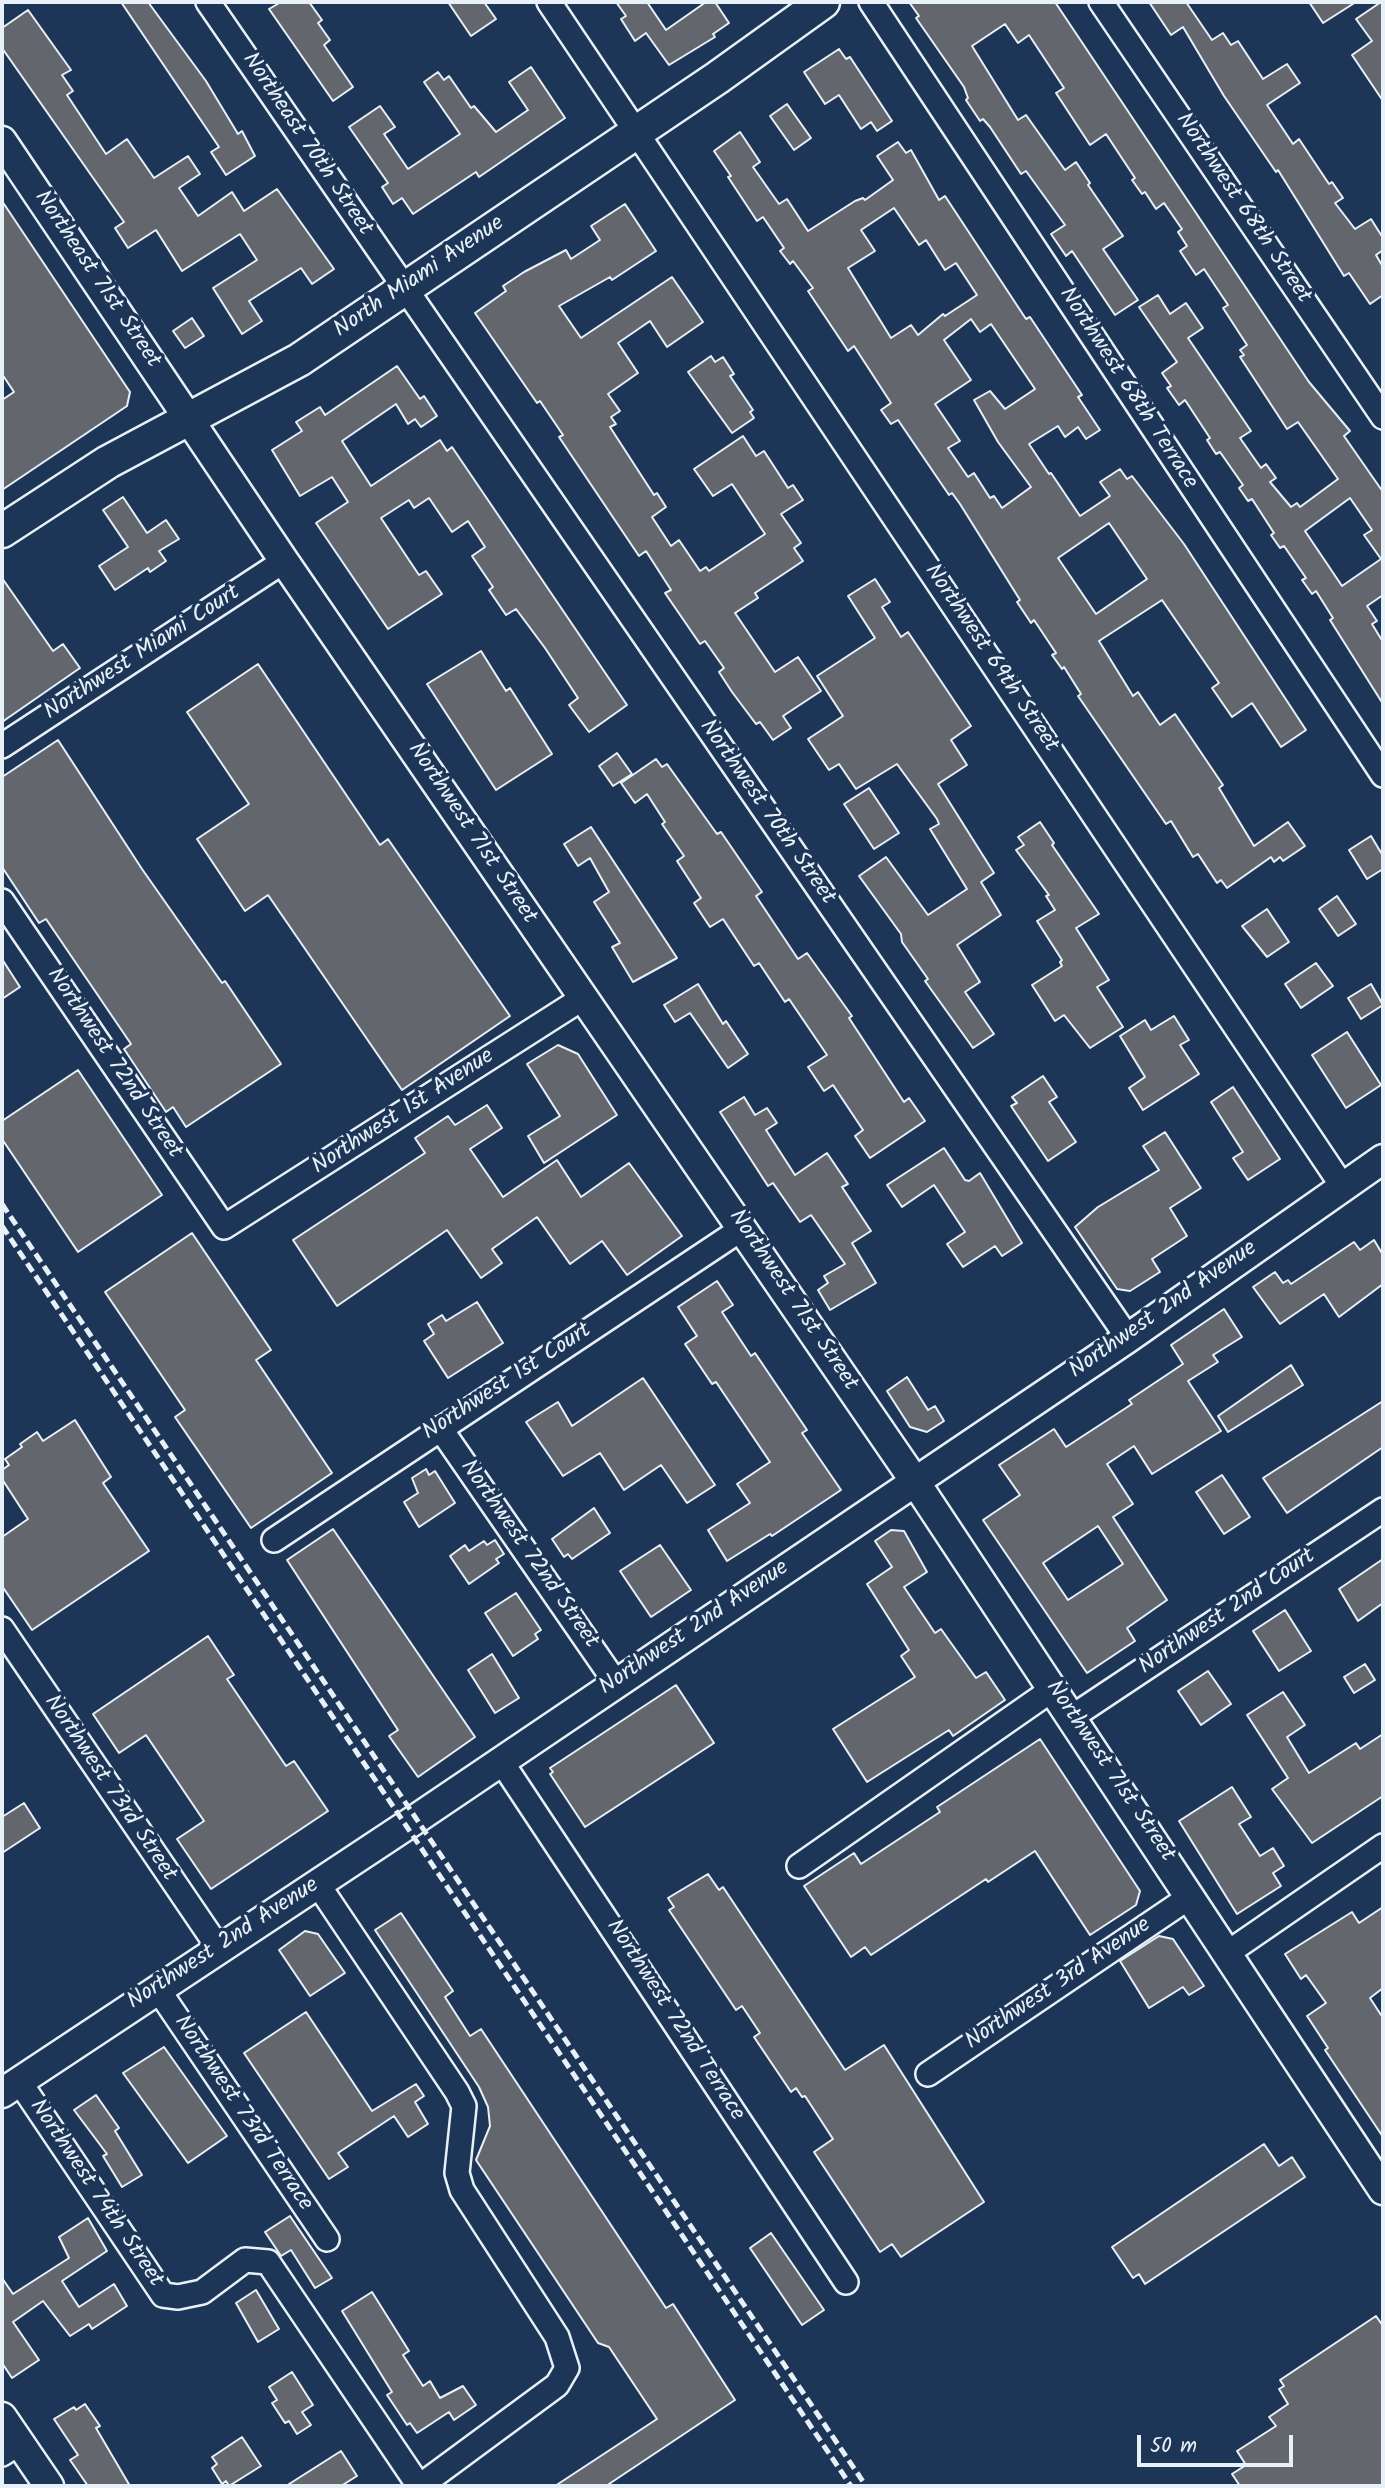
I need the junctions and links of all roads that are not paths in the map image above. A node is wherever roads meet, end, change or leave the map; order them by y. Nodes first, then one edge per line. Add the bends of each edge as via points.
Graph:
1 (208, 2) edge
2 (549, 2) edge
3 (823, 2) edge
4 (871, 2) edge
5 (1101, 2) edge
6 (637, 132) junction
7 (7, 159) edge
8 (403, 289) junction
9 (1383, 417) edge
10 (190, 420) junction
11 (2, 531) edge
12 (284, 561) junction
13 (2, 746) edge
14 (1383, 775) edge
15 (2, 901) edge
16 (583, 998) junction
17 (1383, 1159) edge
18 (1343, 1187) junction
19 (224, 1227) joint
20 (743, 1228) junction
21 (1128, 1338) junction
22 (440, 1428) junction
23 (914, 1480) junction
24 (1383, 1510) edge
25 (274, 1540) dead end
26 (2, 1629) edge
27 (616, 1683) junction
28 (1054, 1689) junction
29 (1072, 1717) junction
30 (501, 1762) junction
31 (1383, 1846) edge
32 (799, 1866) dead end
33 (317, 1883) junction
34 (1191, 1896) junction
35 (218, 1947) junction
36 (1229, 1952) junction
37 (157, 1988) junction
38 (928, 2074) dead end
39 (10, 2087) edge
40 (1383, 2190) edge
41 (327, 2239) dead end
42 (846, 2282) dead end
43 (2, 2417) edge
44 (10, 2449) edge
45 (48, 2486) edge
46 (420, 2486) edge

1 - 8 street, Northeast 70th Street
2 - 6 street, Northwest 69th Street
3 - 6 main road, North Miami Avenue
4 - 14 street, Northwest 68th Terrace
5 - 9 street, Northwest 68th Street
6 - 8 main road, North Miami Avenue
6 - 18 street, Northwest 69th Street
7 - 10 street, Northeast 71st Street
8 - 10 main road, North Miami Avenue via 299,360
8 - 21 street, Northwest 70th Street
10 - 11 main road, North Miami Avenue via 108,463
10 - 12 street, Northwest 71st Street
12 - 13 street, Northwest Miami Court
12 - 16 street, Northwest 71st Street
15 - 19 street, Northwest 72nd Street
16 - 19 street, Northwest 1st Avenue
16 - 20 street, Northwest 71st Street
17 - 18 street, Northwest 2nd Avenue
18 - 21 street, Northwest 2nd Avenue
20 - 22 street, Northwest 1st Court
20 - 23 street, Northwest 71st Street
21 - 23 street, Northwest 2nd Avenue
22 - 25 street, Northwest 1st Court
22 - 27 street, Northwest 72nd Street
23 - 27 street, Northwest 2nd Avenue
23 - 28 street, Northwest 71st Street
24 - 29 street, Northwest 2nd Court
26 - 35 street, Northwest 73rd Street
27 - 30 street, Northwest 2nd Avenue
28 - 29 street, Northwest 71st Street
28 - 32 street
29 - 34 street, Northwest 71st Street
30 - 33 street, Northwest 2nd Avenue
30 - 42 street, Northwest 72nd Terrace
31 - 36 street
33 - 35 street, Northwest 2nd Avenue
33 - 46 street via 457,2092 464,2106 457,2173 462,2190 557,2337 567,2368 557,2385
34 - 36 street, Northwest 71st Street
34 - 38 street, Northwest 3rd Avenue
35 - 37 street, Northwest 2nd Avenue
36 - 40 street, Northwest 71st Street
37 - 39 street, Northwest 2nd Avenue
37 - 41 street, Northwest 73rd Terrace
39 - 46 street, Northwest 74th Street via 163,2295 202,2292 245,2260 268,2262
43 - 44 street
44 - 45 street

